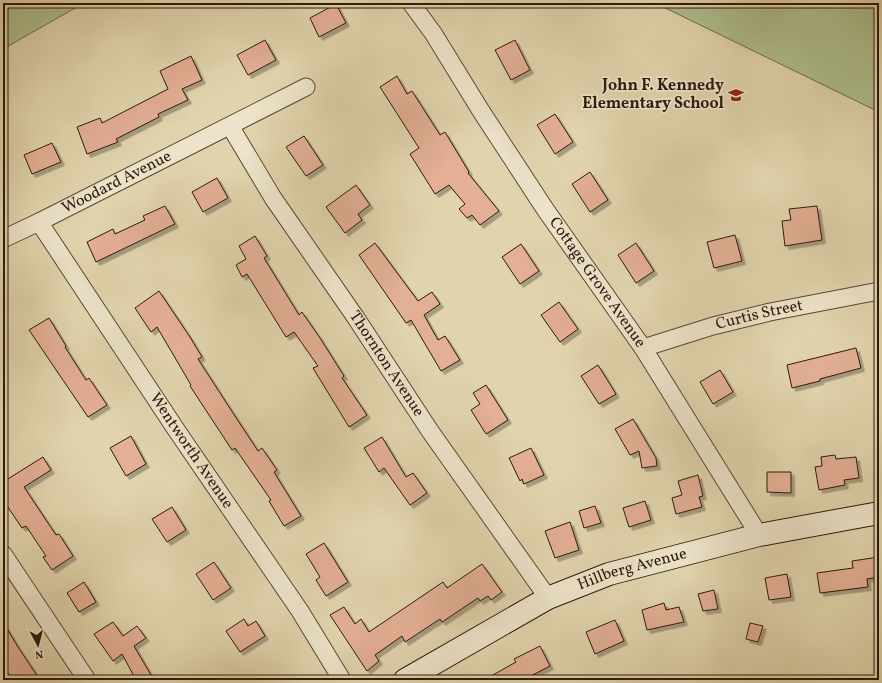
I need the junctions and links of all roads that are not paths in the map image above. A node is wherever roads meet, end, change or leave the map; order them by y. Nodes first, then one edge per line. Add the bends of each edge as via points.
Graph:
1 (411, 3) edge
2 (306, 87) dead end
3 (230, 126) junction
4 (39, 222) junction
5 (3, 239) edge
6 (879, 291) edge
7 (643, 348) junction
8 (879, 513) edge
9 (759, 534) junction
10 (3, 554) edge
11 (548, 598) junction
12 (87, 680) edge
13 (342, 680) edge
14 (405, 680) edge

1 - 7 street, Cottage Grove Avenue via 433,33 480,111 540,202
2 - 3 street, Woodard Avenue
3 - 4 street, Woodard Avenue
3 - 11 street, Thornton Avenue via 273,198 430,431
4 - 5 street, Woodard Avenue
4 - 13 street, Wentworth Avenue via 175,428 289,594
6 - 7 street, Curtis Street via 770,312 713,326
7 - 9 street, Cottage Grove Avenue
8 - 9 street, Hillberg Avenue
9 - 11 street, Hillberg Avenue via 636,566
10 - 12 street
11 - 14 street, Hillberg Avenue

